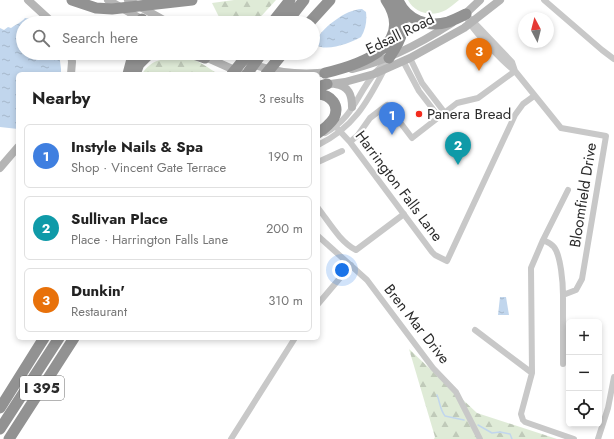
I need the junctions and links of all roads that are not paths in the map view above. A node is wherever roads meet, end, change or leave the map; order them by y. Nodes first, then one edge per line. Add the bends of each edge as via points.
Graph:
1 (28, 0) edge
2 (72, 0) edge
3 (108, 0) edge
4 (128, 0) edge
5 (192, 0) edge
6 (290, 0) edge
7 (304, 0) edge
8 (325, 0) edge
9 (330, 0) edge
10 (386, 0) edge
11 (480, 0) edge
12 (500, 0) edge
13 (544, 0) edge
14 (400, 3) edge
15 (45, 16) edge
16 (134, 16) edge
17 (157, 16) edge
18 (277, 16) edge
19 (291, 16) edge
20 (313, 16) edge
21 (315, 16) edge
22 (469, 20) junction
23 (389, 58) junction
24 (406, 59) junction
25 (614, 59) edge
26 (72, 60) edge
27 (132, 60) edge
28 (143, 60) edge
29 (213, 60) edge
30 (243, 60) edge
31 (245, 60) edge
32 (256, 60) edge
33 (277, 60) edge
34 (384, 70) junction
35 (515, 71) junction
36 (71, 72) edge
37 (129, 72) edge
38 (136, 72) edge
39 (234, 72) edge
40 (240, 72) edge
41 (247, 72) edge
42 (268, 72) edge
43 (289, 72) edge
44 (320, 73) edge
45 (325, 73) junction
46 (374, 74) junction
47 (324, 85) edge
48 (320, 94) edge
49 (534, 96) junction
50 (352, 107) junction
51 (445, 113) junction
52 (439, 117) junction
53 (339, 129) junction
54 (320, 131) edge
55 (320, 136) edge
56 (350, 142) junction
57 (320, 144) edge
58 (16, 149) edge
59 (342, 150) dead end
60 (320, 161) edge
61 (0, 168) edge
62 (568, 190) dead end
63 (320, 211) edge
64 (404, 214) junction
65 (320, 238) edge
66 (543, 240) junction
67 (351, 266) junction
68 (563, 295) junction
69 (320, 302) edge
70 (475, 330) dead end
71 (43, 340) edge
72 (58, 340) edge
73 (73, 340) edge
74 (295, 340) edge
75 (563, 364) dead end
76 (532, 373) junction
77 (614, 377) edge
78 (0, 408) edge
79 (0, 429) edge
80 (9, 439) edge
81 (231, 439) edge
82 (480, 439) edge
83 (574, 439) edge
84 (598, 439) edge

1 - 15 main road
2 - 5 highway via 96,8 112,9
3 - 16 main road
4 - 17 main road
6 - 18 highway
7 - 19 highway
8 - 20 highway
9 - 21 highway
10 - 45 highway via 394,20 393,34 385,47 371,58
11 - 22 main road, Edsall Road
12 - 22 main road, Edsall Road
13 - 25 street
14 - 22 highway via 407,14 417,21 426,23
14 - 23 highway via 404,29
22 - 23 main road, Edsall Road via 438,32
22 - 24 main road, Edsall Road via 452,36
22 - 35 street, Bloomfield Drive
23 - 34 main road
23 - 45 main road, Edsall Road via 366,66
23 - 46 street
24 - 34 main road, Edsall Road
24 - 51 street
24 - 52 street via 416,86
26 - 36 main road
27 - 37 highway
28 - 38 highway
29 - 40 main road
30 - 39 highway
31 - 43 main road, Edsall Road via 258,66
32 - 41 highway
33 - 42 highway
34 - 46 main road, Edsall Road
34 - 53 street via 350,124
35 - 49 street, Bloomfield Drive
35 - 51 street via 478,98 460,102
44 - 45 main road, Edsall Road
46 - 47 main road, Edsall Road
46 - 50 street
47 - 50 main road via 340,85 348,89 352,96
48 - 54 highway via 330,98 336,111 330,123
49 - 64 street, Harrington Falls Lane via 523,104 515,115 447,261 432,252
49 - 68 street, Bloomfield Drive via 561,128 606,136 582,279 576,290
50 - 53 street
51 - 52 street
52 - 56 street via 412,138 387,105 370,118
53 - 55 street
53 - 56 street, Harrington Falls Lane
53 - 57 street via 329,140
56 - 64 street, Harrington Falls Lane
58 - 61 main road
59 - 60 street
62 - 66 street
63 - 64 street via 342,239 356,250
65 - 67 street, Bren Mar Drive
66 - 68 street, Bloomfield Drive via 554,247 556,252 563,279
66 - 76 street via 531,268
67 - 69 street
67 - 82 street, Bren Mar Drive via 366,280 433,368 456,392
68 - 75 street, Bloomfield Drive
70 - 76 street
71 - 78 highway, I 395
72 - 79 highway
73 - 80 highway, I 395
74 - 81 street
76 - 83 street via 521,414 523,420
77 - 84 street

